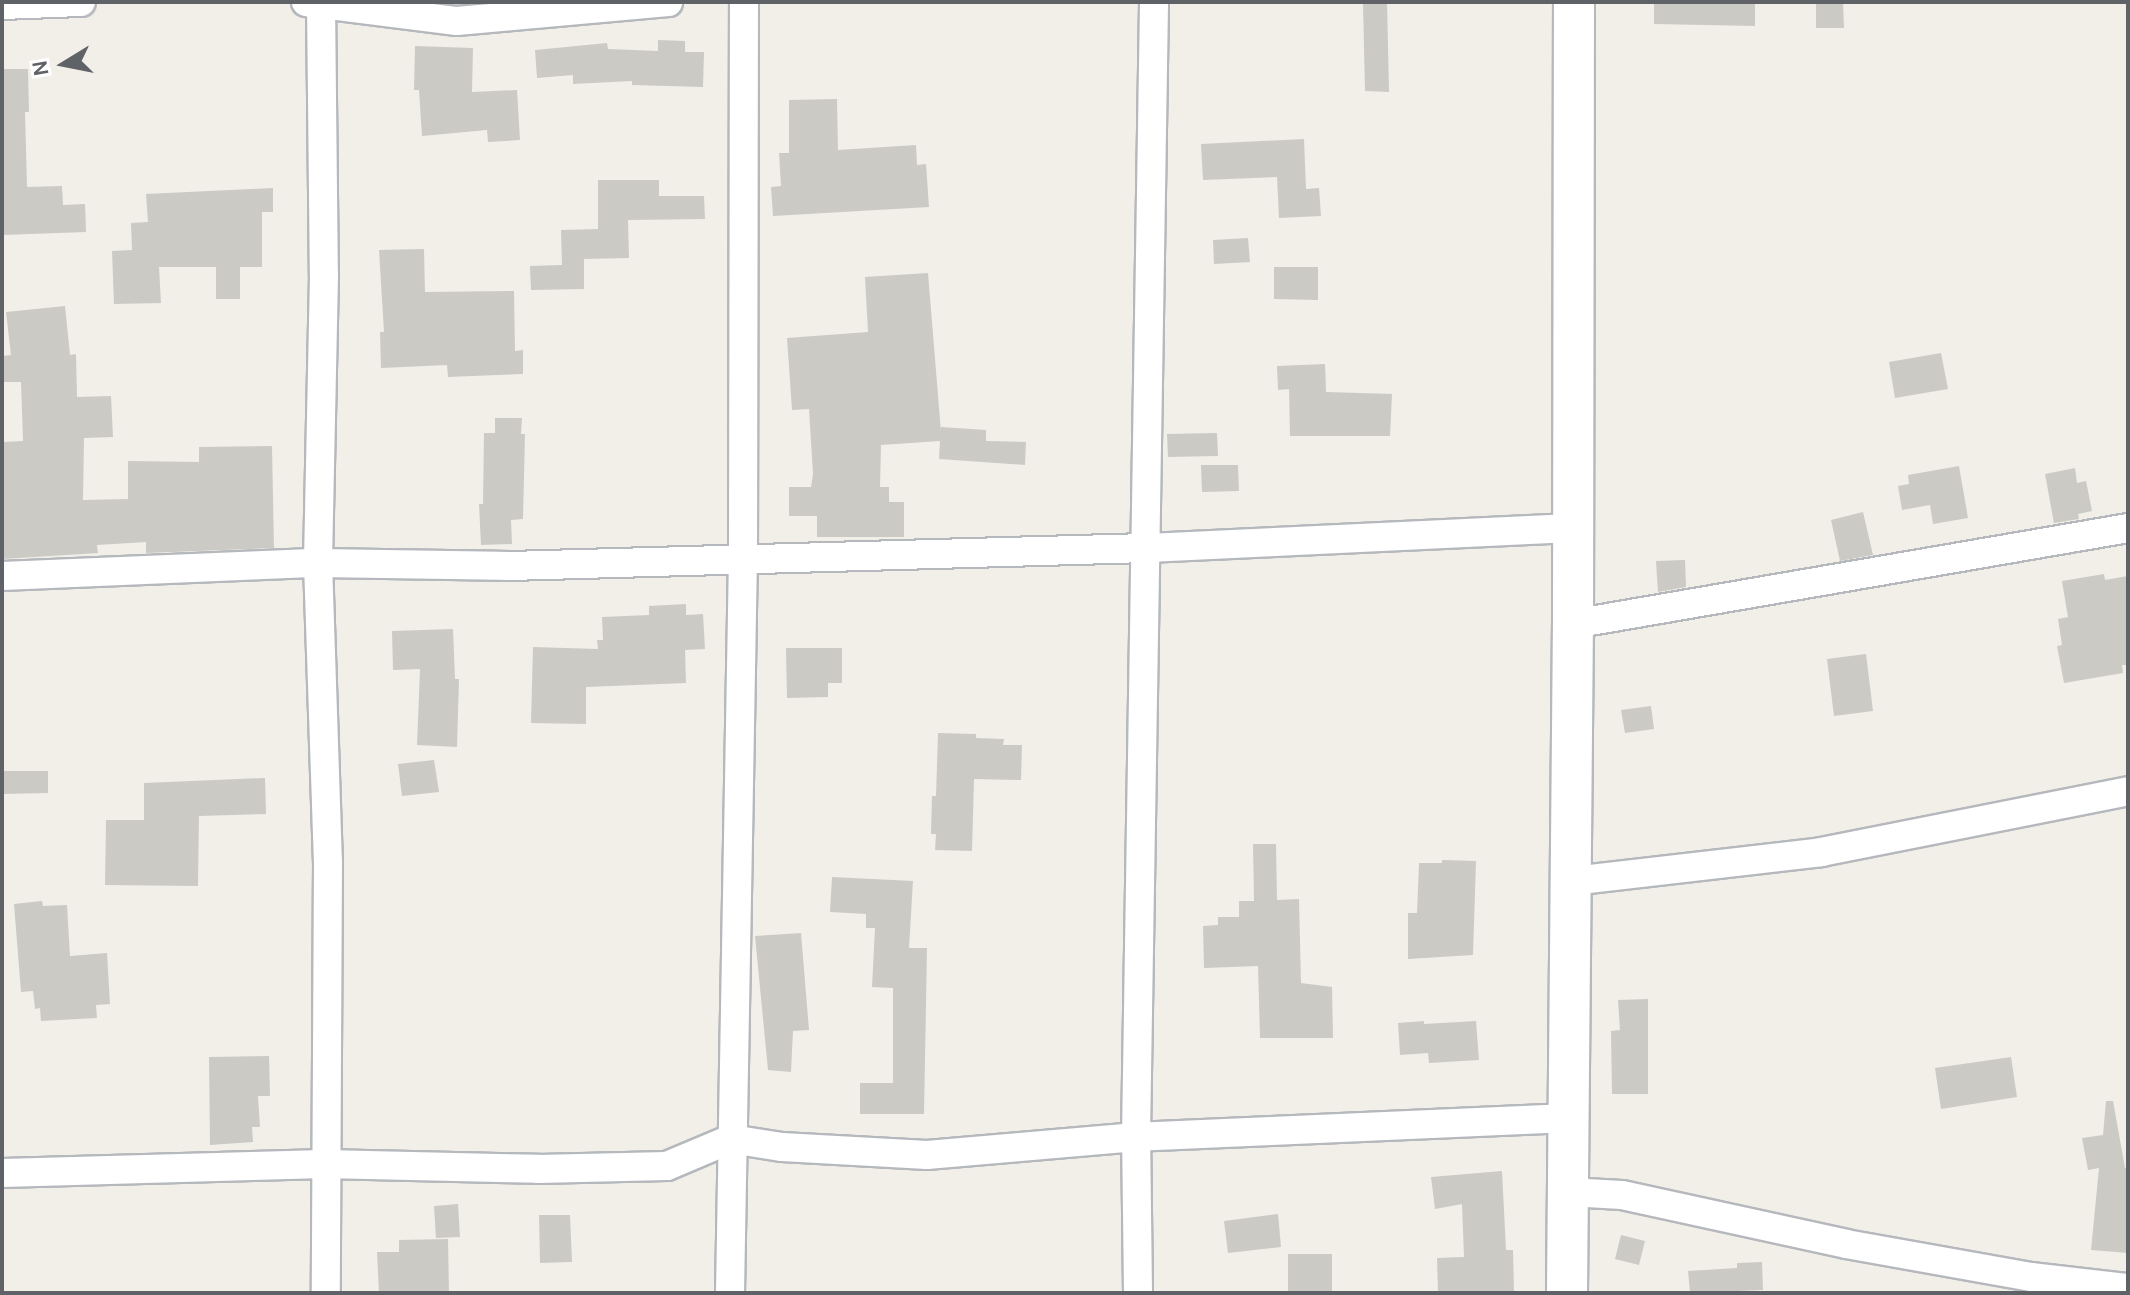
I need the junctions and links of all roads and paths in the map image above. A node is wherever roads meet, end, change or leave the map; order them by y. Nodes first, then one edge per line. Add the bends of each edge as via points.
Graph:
1 (81, 2) edge
2 (316, 2) edge
3 (668, 2) edge
4 (744, 2) edge
5 (1154, 2) edge
6 (1574, 2) edge
7 (2, 5) edge
8 (1574, 528) junction
9 (2128, 528) edge
10 (1146, 548) junction
11 (743, 557) junction
12 (318, 563) junction
13 (2, 576) edge
14 (1573, 624) junction
15 (2128, 791) edge
16 (1572, 881) junction
17 (1567, 1118) junction
18 (1136, 1137) junction
19 (731, 1139) junction
20 (324, 1164) junction
21 (2, 1173) edge
22 (1568, 1192) junction
23 (2128, 1288) edge
24 (326, 1293) edge
25 (730, 1293) edge
26 (1138, 1293) edge
27 (1567, 1293) edge

1 - 7 street
2 - 3 street via 457,21
2 - 12 street via 324,275
4 - 11 street
5 - 10 street
6 - 8 street
8 - 10 street
8 - 14 street
9 - 14 street
10 - 11 street
10 - 18 street
11 - 12 street via 510,566
11 - 19 street
12 - 13 street
12 - 20 street via 328,862
14 - 16 street
15 - 16 street via 1821,852
16 - 17 street
17 - 18 street
17 - 22 street
18 - 19 street via 927,1155
18 - 26 street
19 - 20 street via 667,1166
19 - 25 street
20 - 21 street
20 - 24 street
22 - 23 street via 1622,1195 1846,1244 2031,1277
22 - 27 street

